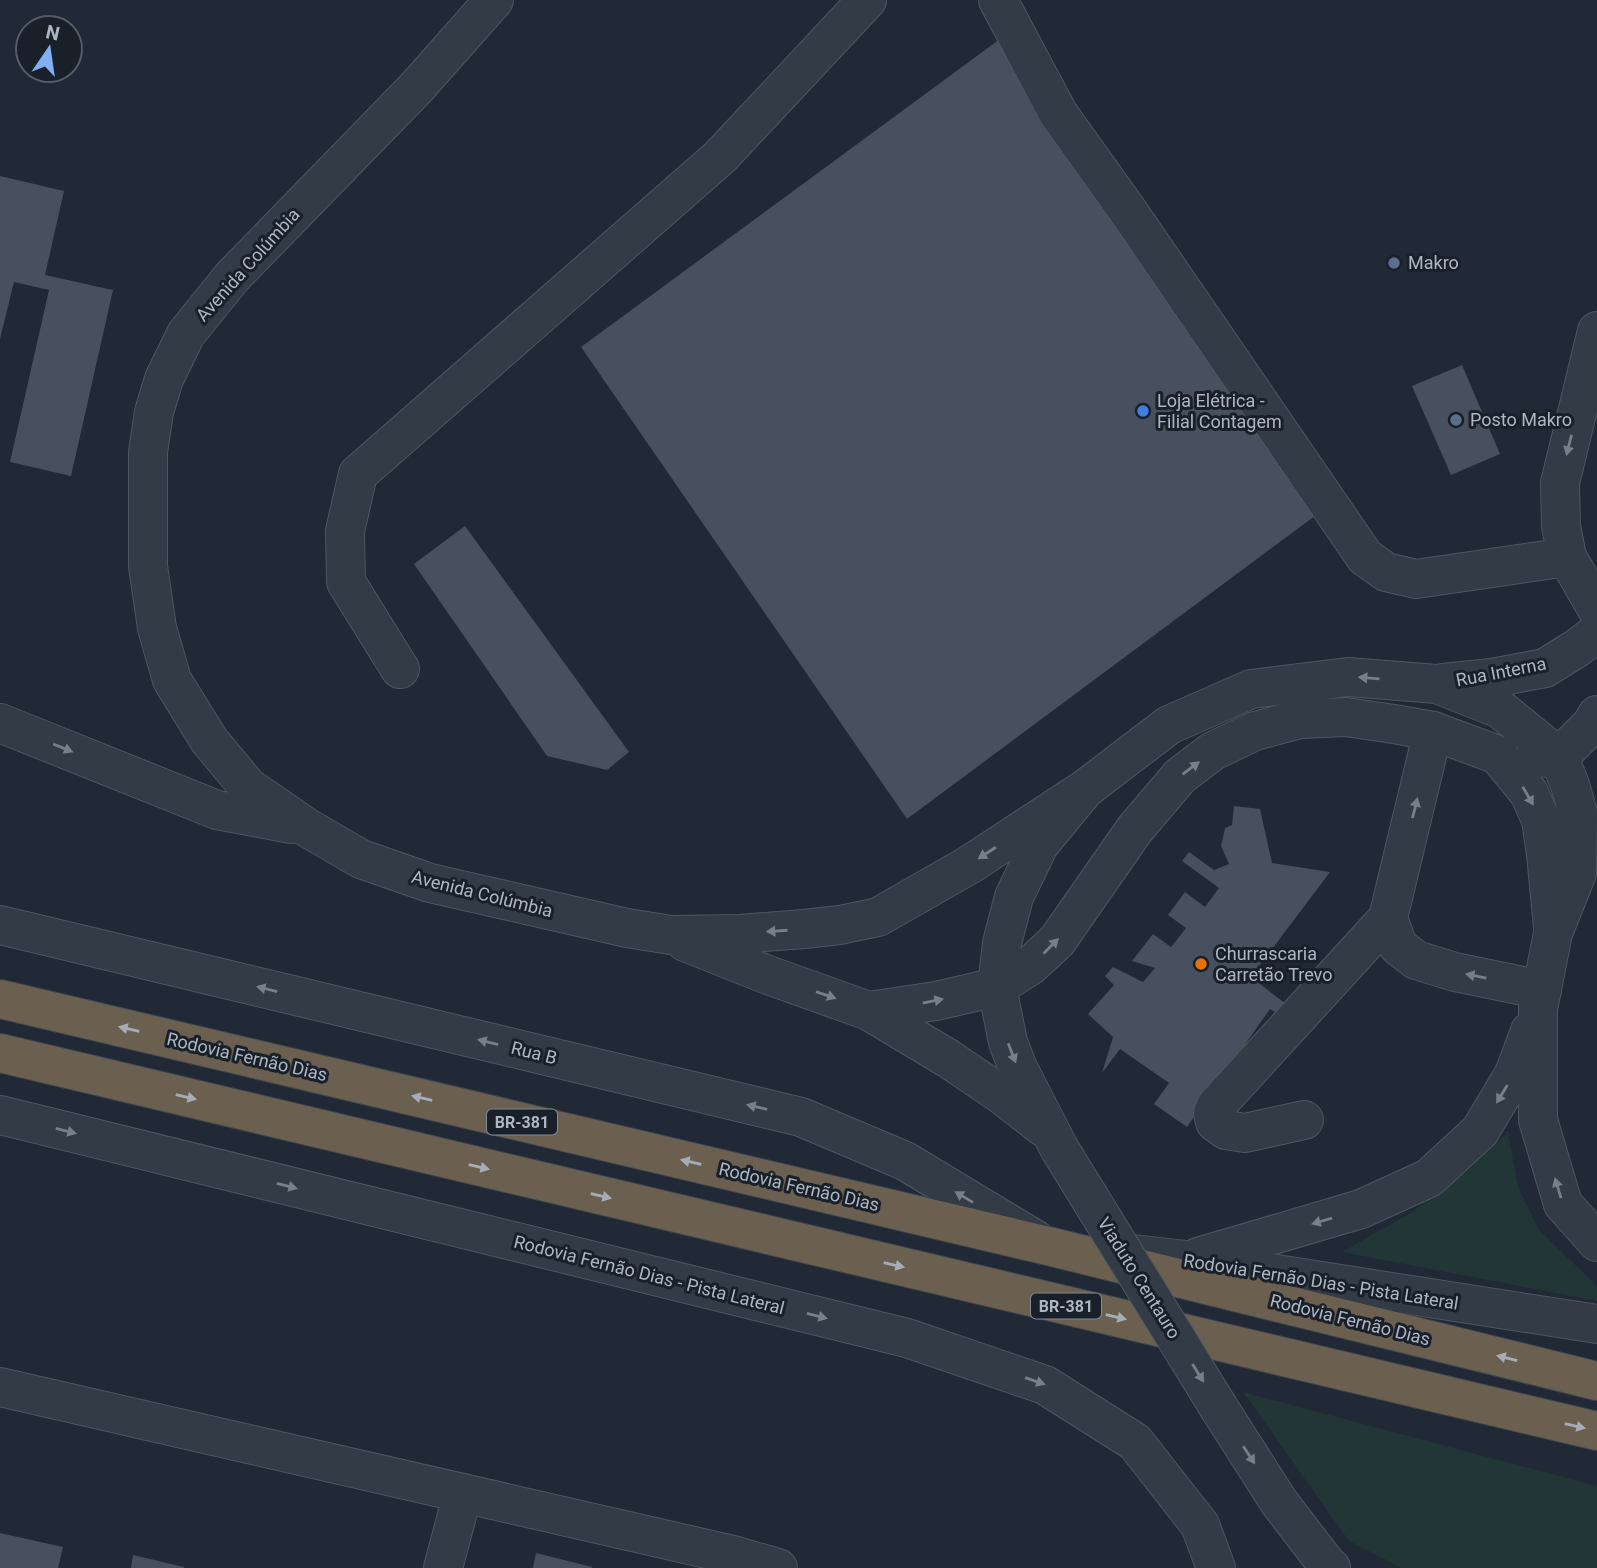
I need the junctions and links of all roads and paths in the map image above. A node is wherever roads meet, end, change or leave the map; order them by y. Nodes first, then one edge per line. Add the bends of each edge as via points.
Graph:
1 (494, 0) edge
2 (867, 0) edge
3 (998, 0) edge
4 (1597, 331) edge
5 (1567, 557) junction
6 (1597, 609) edge
7 (1597, 633) edge
8 (400, 669) dead end
9 (1437, 684) junction
10 (1597, 715) edge
11 (0, 723) edge
12 (1433, 731) junction
13 (1498, 755) junction
14 (1559, 757) junction
15 (1085, 789) junction
16 (306, 827) junction
17 (1587, 861) edge
18 (1388, 918) junction
19 (0, 925) edge
20 (1553, 933) junction
21 (671, 935) junction
22 (997, 987) junction
23 (0, 999) edge
24 (1540, 1000) junction
25 (869, 1011) junction
26 (0, 1053) edge
27 (0, 1115) edge
28 (1304, 1120) dead end
29 (1055, 1140) junction
30 (1597, 1242) edge
31 (1044, 1245) junction
32 (1186, 1260) junction
33 (1597, 1324) edge
34 (1349, 1373) junction
35 (1597, 1381) edge
36 (0, 1387) edge
37 (1597, 1431) edge
38 (1597, 1458) edge
39 (463, 1493) junction
40 (1279, 1502) junction
41 (443, 1568) edge
42 (778, 1568) edge
43 (1216, 1568) edge
44 (1298, 1568) edge
45 (1331, 1568) edge

1 - 16 street, Avenida Colúmbia via 416,88 232,277 186,334 154,412 148,452 148,566 157,628 172,680 209,740 248,787
2 - 8 street via 720,158 358,474 345,531 346,582
3 - 5 street via 1058,113 1365,557 1386,572 1416,579
4 -> 5 street via 1560,483
5 - 6 street
7 - 9 street, Rua Interna via 1545,668
9 - 14 street via 1500,709
9 -> 15 street via 1348,677 1251,689 1169,725
10 - 14 street
11 -> 16 street via 217,810
12 - 13 street
18 -> 12 street
22 -> 12 street via 1057,941 1135,829 1180,776 1213,751 1255,731 1300,719 1346,717
13 - 14 street
13 -> 20 street via 1529,793 1541,820
14 - 17 street via 1578,813
15 -> 21 street, Avenida Colúmbia via 969,865 878,917 804,929
15 - 22 street, Viaduto Centauro via 1039,845 1014,897
16 - 21 street, Avenida Colúmbia via 361,859 430,884
17 - 20 street
24 -> 18 street via 1416,960 1398,946
18 - 28 street via 1213,1113 1215,1122 1226,1130 1245,1132
31 -> 19 street, Rua B via 905,1161 801,1117
20 - 24 street
21 -> 25 street, Avenida Colúmbia
25 -> 22 street
22 -> 29 street, Viaduto Centauro via 1017,1066
31 -> 23 highway, Rodovia Fernão Dias / BR-381
30 -> 24 street via 1563,1204 1538,1120
24 -> 32 street via 1514,1073 1480,1130 1429,1178 1361,1209
25 - 29 street, Avenida Colúmbia via 1002,1095
26 -> 34 highway, BR-381
27 -> 43 street, Rodovia Fernão Dias - Pista Lateral via 907,1338 1045,1384 1135,1442 1200,1525
29 -> 40 street, Viaduto Centauro, bridge
31 - 32 street, Rodovia Fernão Dias - Pista Lateral / BR-381
35 -> 31 highway, Rodovia Fernão Dias / BR-381
32 - 33 street, Rodovia Fernão Dias - Pista Lateral / BR-381
34 -> 37 highway, BR-381
34 - 38 highway, BR-381 via 1476,1425
36 - 39 street
39 - 41 street
39 - 42 street
40 - 44 street
40 - 45 street

